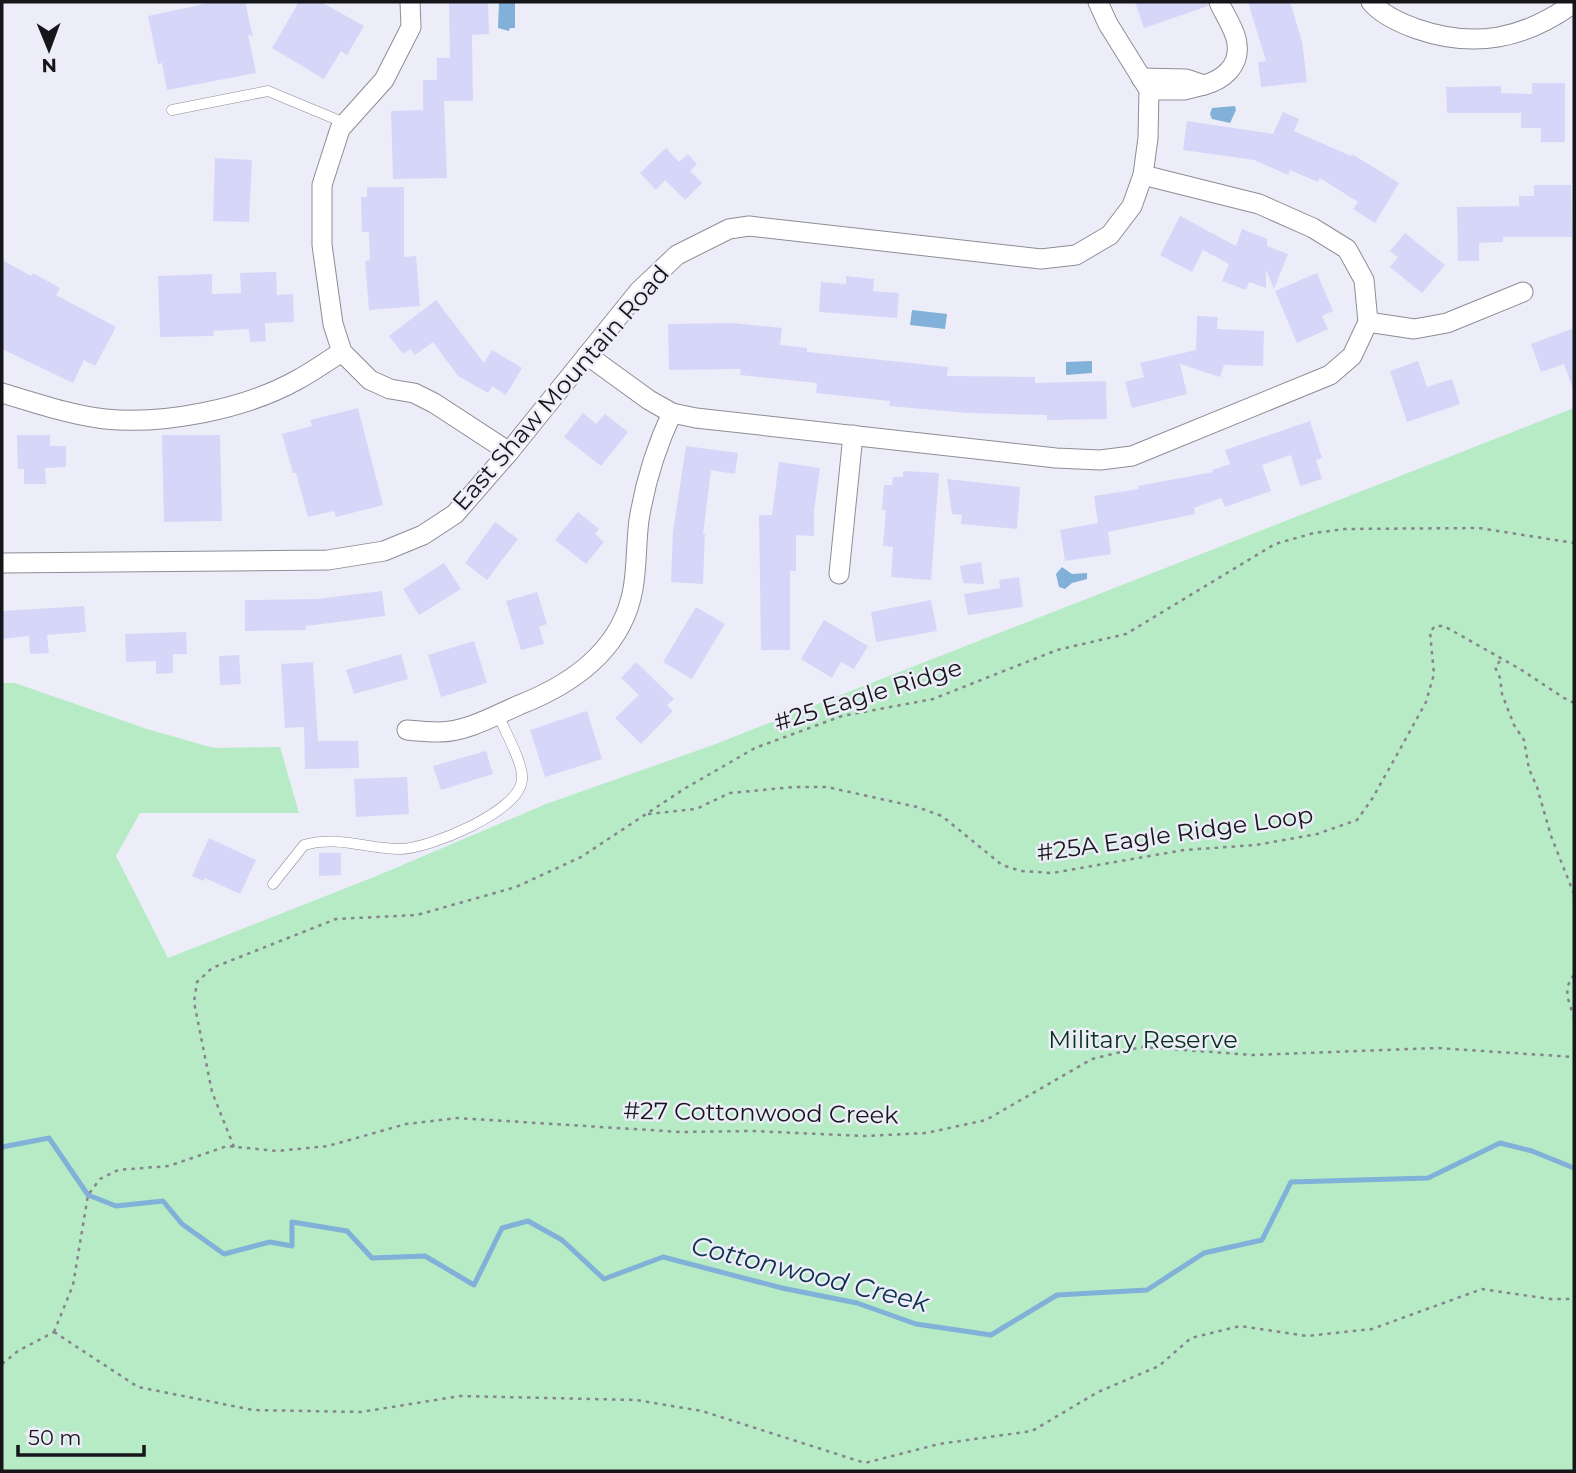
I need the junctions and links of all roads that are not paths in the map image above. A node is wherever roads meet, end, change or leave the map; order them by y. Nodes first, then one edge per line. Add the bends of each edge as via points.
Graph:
1 (411, 2) edge
2 (1098, 2) edge
3 (1219, 2) edge
4 (1371, 2) edge
5 (1574, 3) edge
6 (1145, 84) junction
7 (172, 110) dead end
8 (345, 123) junction
9 (1143, 175) junction
10 (1523, 292) dead end
11 (1368, 322) junction
12 (342, 352) junction
13 (587, 355) junction
14 (2, 393) edge
15 (672, 413) junction
16 (853, 436) junction
17 (509, 452) junction
18 (2, 563) edge
19 (839, 574) dead end
20 (498, 714) junction
21 (407, 730) dead end
22 (272, 884) dead end

1 - 8 street via 411,27 384,80
2 - 6 street
3 - 6 street via 1237,44 1228,74 1217,82 1184,90
4 - 5 street via 1402,24 1464,40 1521,31
6 - 9 street, East Shaw Mountain Road via 1148,138
7 - 8 lane via 268,92
8 - 12 street via 322,185 322,245 333,324
9 - 11 street via 1259,204 1347,249 1364,280
9 - 13 street, East Shaw Mountain Road via 1132,206 1111,235 1076,255 1041,259 749,226 729,229 677,255 639,291
10 - 11 street via 1447,323 1414,329
11 - 16 street via 1352,356 1329,375 1132,456 1056,458
12 - 14 street via 264,395 171,418 102,419
12 - 17 street via 370,380 434,403
13 - 15 street
13 - 17 street, East Shaw Mountain Road
15 - 16 street
15 - 20 street via 656,449 642,508 633,589 613,637 593,662 567,683
16 - 19 street
17 - 18 street, East Shaw Mountain Road via 455,514 423,535 384,551 328,561
20 - 21 street via 451,731
20 - 22 lane via 522,780 507,804 418,848 333,841 304,845

